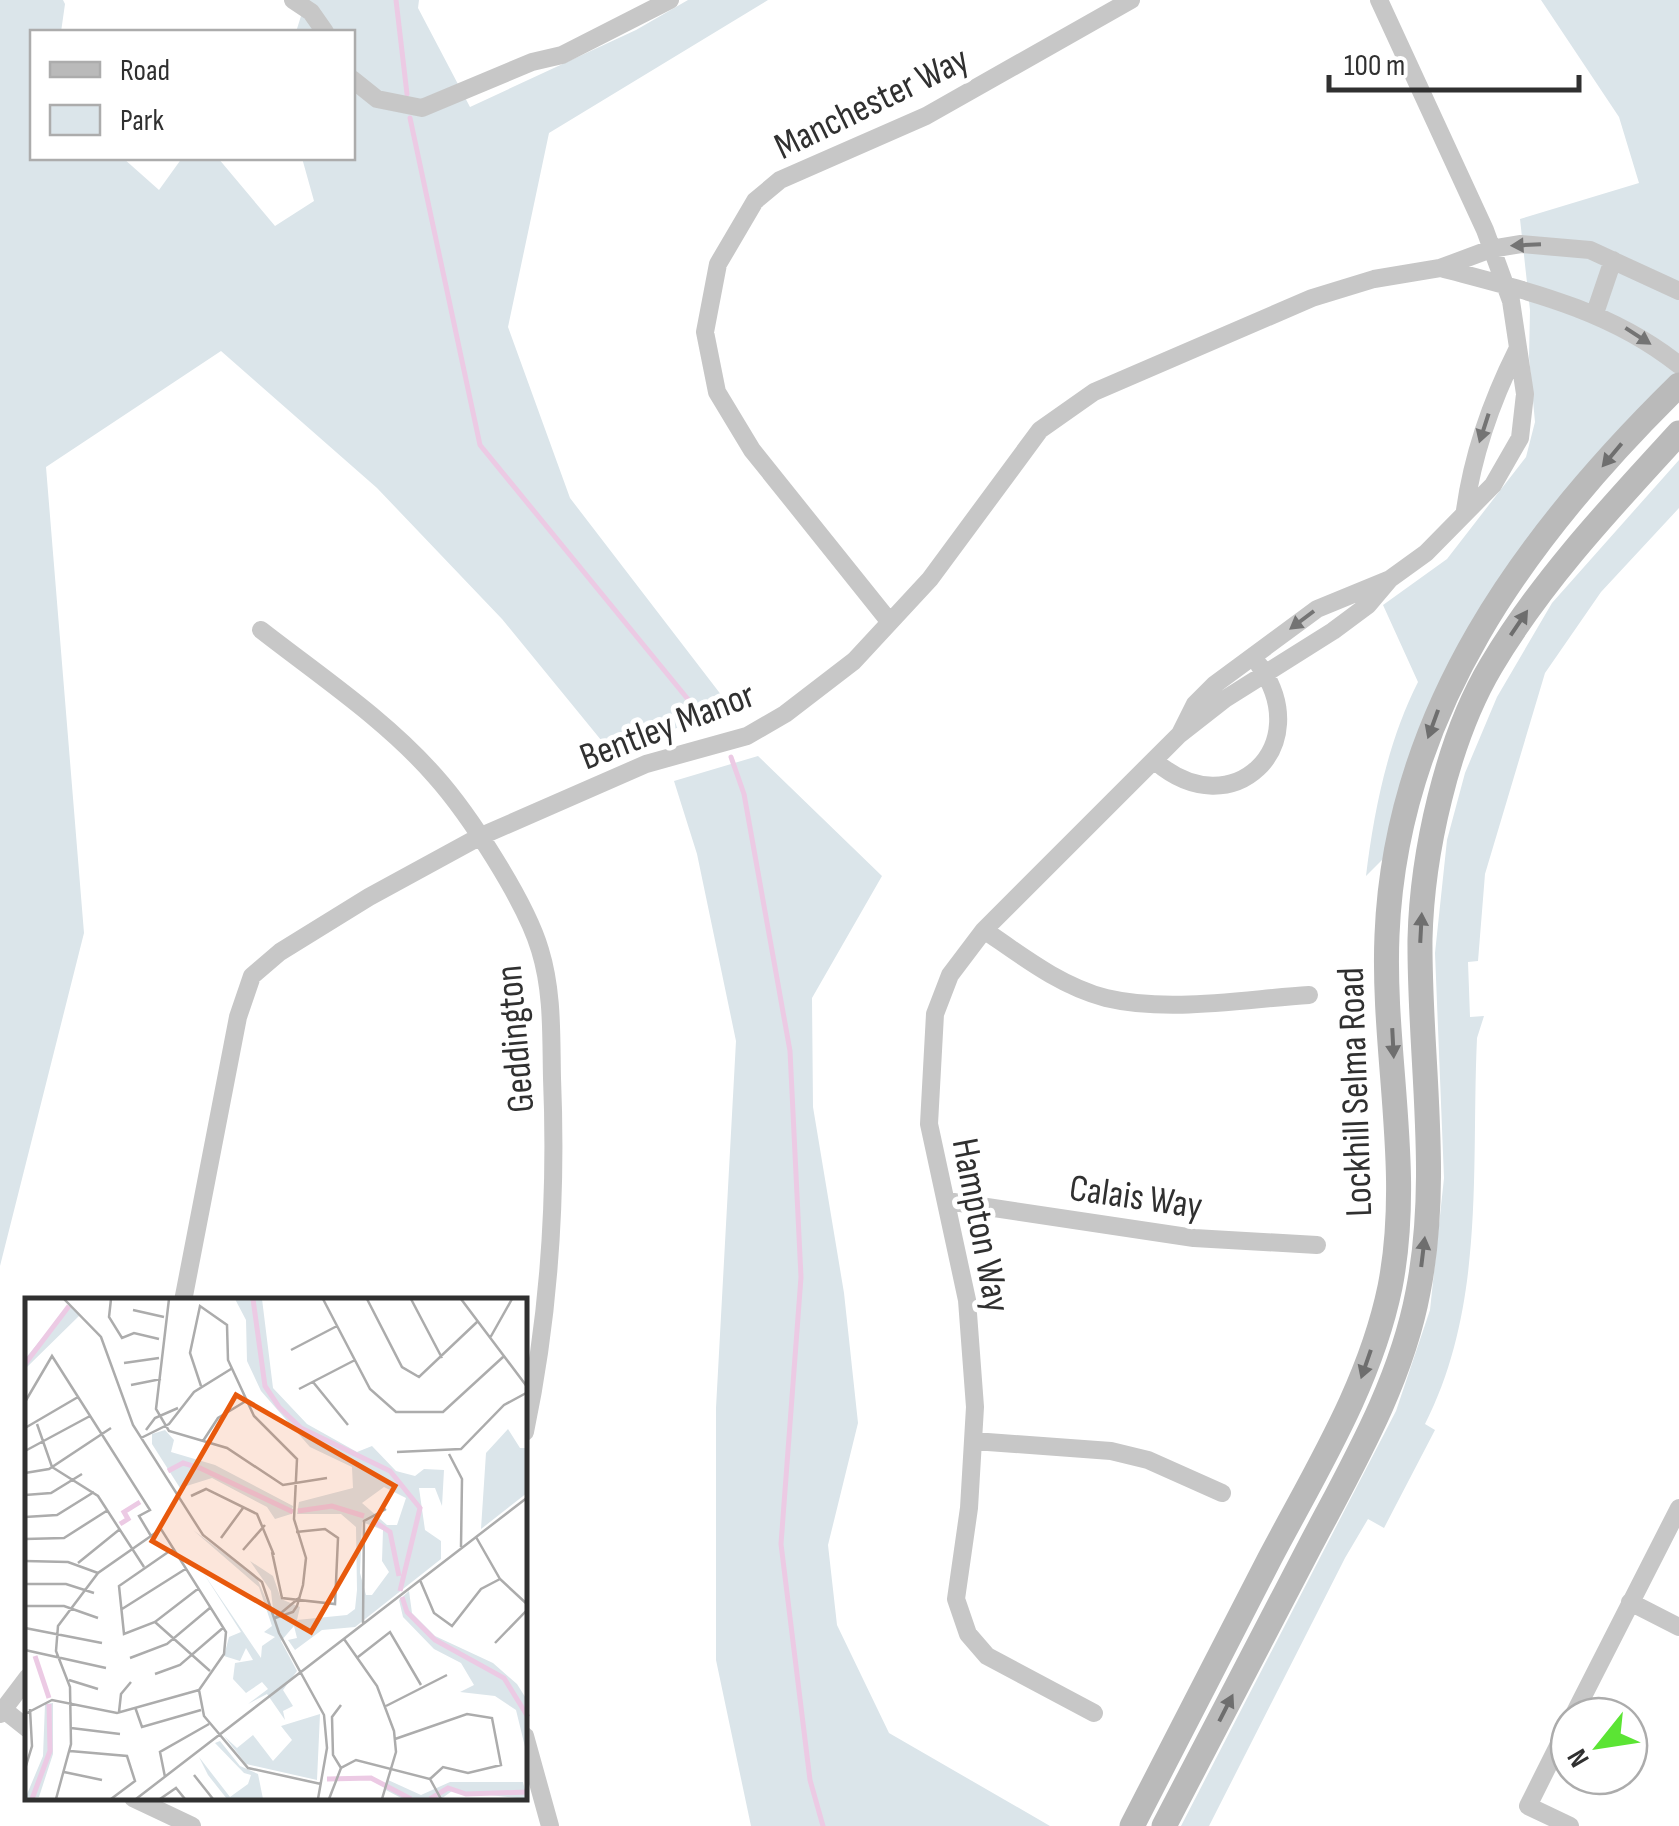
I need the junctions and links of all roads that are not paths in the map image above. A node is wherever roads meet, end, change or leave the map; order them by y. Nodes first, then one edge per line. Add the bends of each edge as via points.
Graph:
1 (293, 0) edge
2 (670, 0) edge
3 (1130, 0) edge
4 (1379, 0) edge
5 (324, 30) edge
6 (355, 81) edge
7 (1490, 249) junction
8 (1614, 260) junction
9 (1440, 268) junction
10 (1505, 285) junction
11 (1679, 292) edge
12 (1594, 313) junction
13 (1517, 350) junction
14 (1679, 365) edge
15 (1679, 384) edge
16 (1679, 432) edge
17 (1465, 510) junction
18 (1390, 579) junction
19 (889, 621) junction
20 (261, 630) dead end
21 (1253, 656) junction
22 (1266, 675) junction
23 (1180, 735) junction
24 (1156, 762) junction
25 (479, 838) junction
26 (984, 930) junction
27 (1309, 995) dead end
28 (1398, 1148) junction
29 (1429, 1148) junction
30 (947, 1201) junction
31 (1317, 1245) dead end
32 (184, 1298) edge
33 (528, 1416) edge
34 (974, 1441) junction
35 (1222, 1492) dead end
36 (1679, 1508) edge
37 (1630, 1602) junction
38 (1679, 1627) edge
39 (25, 1681) edge
40 (1583, 1696) edge
41 (2, 1712) edge
42 (1094, 1712) dead end
43 (25, 1727) edge
44 (528, 1747) edge
45 (1173, 1748) junction
46 (1198, 1762) junction
47 (1549, 1764) edge
48 (139, 1801) edge
49 (192, 1826) edge
50 (550, 1826) edge
51 (1132, 1826) edge
52 (1164, 1826) edge
53 (1570, 1826) edge

1 - 5 street
2 - 6 street via 562,55 422,108 377,99
3 - 19 street, Manchester Way via 926,116 780,180 754,201 718,264 705,332 717,392 752,450
4 - 7 street
8 -> 7 street, Bentley Manor via 1557,244
7 - 9 street, Bentley Manor
7 - 10 street, Hampton Way
8 - 11 street, Bentley Manor
8 - 12 street
9 - 10 street, Bentley Manor
9 - 19 street, Bentley Manor via 1312,298 1065,408 1018,455 962,539
10 - 12 street, Bentley Manor
10 - 13 street, Hampton Way
12 -> 14 street, Bentley Manor
13 -> 17 street via 1488,415
13 - 17 street, Hampton Way via 1525,394 1520,438 1493,484
15 -> 28 main road, Lockhill Selma Road via 1622,443 1500,596 1434,720 1403,821 1387,937
29 -> 16 main road, Lockhill Selma Road via 1420,940 1430,840 1457,750 1489,669 1526,613
17 - 18 street, Hampton Way via 1438,542
18 -> 21 street, Hampton Way via 1317,609
18 - 22 street, Hampton Way via 1368,605
19 - 25 street, Bentley Manor via 854,661 766,726 646,764
20 - 25 street, Geddington via 388,730 434,774
21 - 22 street
21 - 23 street, Hampton Way via 1195,704
22 - 23 street, Hampton Way
22 - 24 street via 1281,716 1272,748 1256,770 1212,787 1173,776
23 - 24 street, Hampton Way
24 - 26 street, Hampton Way
25 - 32 street, Bentley Manor via 354,906 252,976
25 - 33 street, Geddington via 539,946 550,999 554,1245
26 - 27 street via 1055,977 1108,998 1162,1003
26 - 30 street, Hampton Way via 950,975 930,1054 929,1124
28 - 29 street
28 -> 45 main road, Lockhill Selma Road via 1390,1286 1351,1407
46 -> 29 main road, Lockhill Selma Road via 1392,1378 1418,1293
30 - 31 street, Calais Way via 1194,1238
30 - 34 street, Hampton Way via 967,1300
34 - 35 street via 1112,1450
34 - 42 street, Hampton Way via 957,1579 960,1619 987,1656
36 - 37 street
37 - 38 street
37 - 40 street
39 - 41 street
41 - 43 street
44 - 50 street
45 - 46 street
45 - 51 main road, Lockhill Selma Road
46 - 52 main road, Lockhill Selma Road
47 - 53 street via 1528,1806
48 - 49 street

